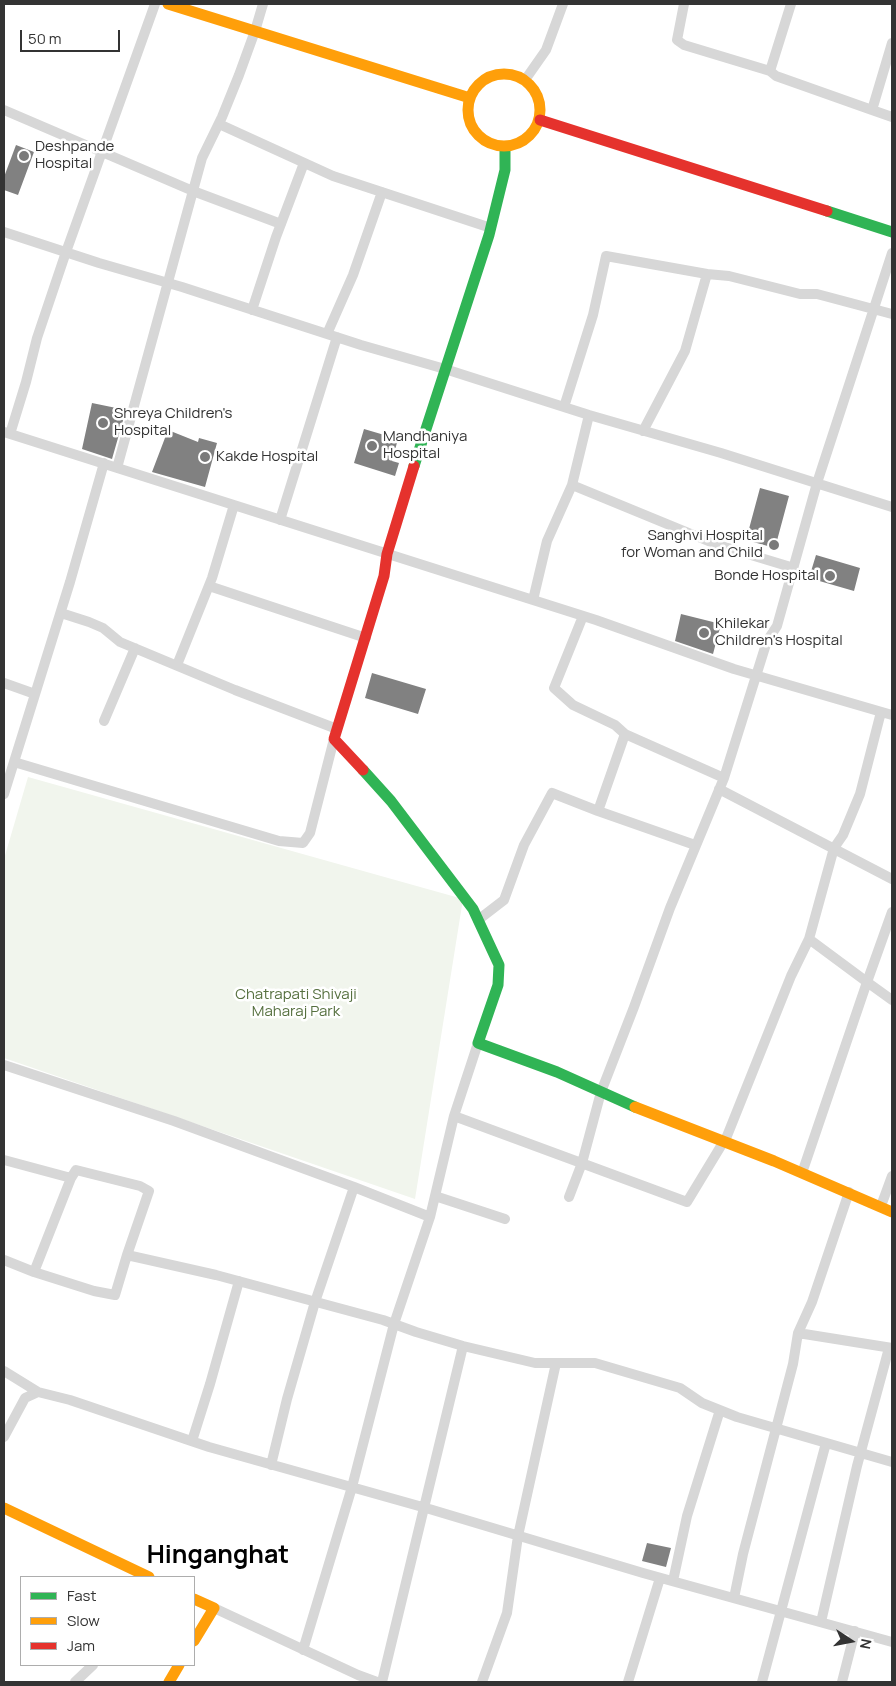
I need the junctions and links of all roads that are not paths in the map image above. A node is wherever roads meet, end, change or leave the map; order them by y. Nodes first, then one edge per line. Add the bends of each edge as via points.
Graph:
1 (156, 4) edge
2 (168, 4) edge
3 (264, 4) edge
4 (563, 4) edge
5 (684, 4) edge
6 (792, 4) edge
7 (256, 31) junction
8 (892, 43) edge
9 (770, 71) junction
10 (525, 80) junction
11 (470, 98) junction
12 (4, 110) edge
13 (872, 110) junction
14 (892, 117) edge
15 (540, 120) junction
16 (219, 124) junction
17 (505, 147) junction
18 (102, 151) junction
19 (304, 163) junction
20 (193, 191) junction
21 (382, 192) junction
22 (281, 224) junction
23 (491, 228) junction
24 (4, 232) edge
25 (892, 232) edge
26 (66, 252) junction
27 (892, 253) edge
28 (707, 274) junction
29 (168, 283) junction
30 (874, 308) junction
31 (252, 310) junction
32 (892, 314) edge
33 (332, 335) junction
34 (445, 368) junction
35 (564, 407) junction
36 (589, 415) junction
37 (643, 431) junction
38 (7, 433) edge
39 (104, 463) junction
40 (117, 468) junction
41 (817, 483) junction
42 (572, 485) junction
43 (234, 505) junction
44 (892, 507) edge
45 (280, 520) junction
46 (387, 554) junction
47 (794, 568) junction
48 (209, 586) junction
49 (533, 600) junction
50 (61, 613) junction
51 (584, 616) junction
52 (366, 638) junction
53 (135, 648) junction
54 (176, 665) junction
55 (756, 676) junction
56 (4, 683) edge
57 (35, 694) junction
58 (881, 712) junction
59 (892, 715) edge
60 (104, 721) dead end
61 (336, 734) junction
62 (625, 734) junction
63 (14, 762) junction
64 (724, 778) junction
65 (718, 789) junction
66 (4, 794) edge
67 (598, 811) junction
68 (695, 845) junction
69 (834, 848) junction
70 (892, 879) edge
71 (892, 912) edge
72 (478, 920) junction
73 (809, 939) junction
74 (867, 982) junction
75 (892, 1000) edge
76 (478, 1043) junction
77 (4, 1065) edge
78 (601, 1092) junction
79 (454, 1116) junction
80 (724, 1142) junction
81 (4, 1160) edge
82 (582, 1163) junction
83 (802, 1173) junction
84 (892, 1176) edge
85 (71, 1178) junction
86 (354, 1187) junction
87 (849, 1192) junction
88 (435, 1196) junction
89 (569, 1197) dead end
90 (881, 1206) junction
91 (892, 1212) edge
92 (430, 1217) junction
93 (505, 1219) dead end
94 (127, 1255) junction
95 (4, 1260) edge
96 (34, 1272) junction
97 (239, 1281) junction
98 (315, 1302) junction
99 (394, 1324) junction
100 (798, 1333) junction
101 (464, 1346) junction
102 (890, 1348) edge
103 (556, 1363) junction
104 (4, 1371) edge
105 (38, 1392) junction
106 (720, 1410) junction
107 (776, 1428) junction
108 (4, 1437) edge
109 (192, 1441) junction
110 (826, 1443) junction
111 (862, 1454) junction
112 (892, 1462) edge
113 (271, 1464) junction
114 (352, 1487) junction
115 (4, 1508) edge
116 (426, 1508) junction
117 (518, 1536) junction
118 (143, 1576) edge
119 (660, 1578) junction
120 (673, 1581) junction
121 (734, 1598) junction
122 (195, 1599) edge
123 (214, 1608) junction
124 (782, 1612) junction
125 (821, 1622) junction
126 (855, 1631) junction
127 (195, 1639) edge
128 (892, 1642) edge
129 (303, 1650) junction
130 (92, 1666) edge
131 (179, 1666) edge
132 (75, 1682) edge
133 (169, 1682) edge
134 (378, 1682) edge
135 (382, 1682) edge
136 (482, 1682) edge
137 (628, 1682) edge
138 (762, 1682) edge
139 (842, 1682) edge

1 - 18 street
2 - 7 street
3 - 7 street
4 - 10 street via 546,50
5 - 9 street via 677,40
6 - 9 street
7 - 11 street
7 - 16 street
8 - 13 street
9 - 13 street via 776,76
10 - 11 street via 509,74 496,74 480,83
10 - 15 street via 538,95
11 - 17 street via 469,122 475,132 494,146
12 - 18 street
13 - 14 street
15 - 17 street via 527,139
15 - 25 street
16 - 19 street
16 - 20 street via 202,158
17 - 23 street via 505,170
18 - 20 street
18 - 26 street
19 - 21 street
19 - 22 street
20 - 22 street
20 - 29 street
21 - 23 street
21 - 33 street
22 - 31 street
23 - 34 street
24 - 26 street
26 - 29 street
26 - 38 street
27 - 30 street
28 - 30 street
28 - 35 street via 606,256 593,316
28 - 37 street via 685,351
29 - 31 street
29 - 40 street
30 - 32 street
30 - 41 street
31 - 33 street
33 - 34 street
33 - 45 street
34 - 35 street
34 - 46 street
35 - 36 street
36 - 37 street
36 - 42 street
37 - 41 street
38 - 39 street
39 - 40 street
39 - 50 street
40 - 43 street
41 - 44 street
41 - 47 street
42 - 47 street via 718,545
42 - 49 street via 547,541
43 - 45 street
43 - 48 street
45 - 46 street
46 - 49 street
46 - 52 street
47 - 55 street
48 - 52 street
48 - 54 street
49 - 51 street
50 - 53 street via 90,622
50 - 57 street
51 - 55 street
51 - 62 street via 554,688 573,704 615,725
52 - 61 street
53 - 54 street
53 - 60 street
54 - 61 street
55 - 58 street
55 - 64 street
56 - 57 street
57 - 63 street
58 - 59 street
58 - 69 street via 860,794
61 - 63 street via 310,833 304,844 279,841
61 - 72 street via 441,865
62 - 64 street
62 - 67 street
63 - 66 street
64 - 65 street
65 - 68 street
65 - 69 street
67 - 68 street
67 - 72 street via 552,793 524,845 504,900
68 - 78 street
69 - 70 street
69 - 73 street
71 - 74 street
72 - 76 street via 499,965 498,985
73 - 74 street
73 - 80 street
74 - 75 street
74 - 83 street
76 - 78 street
76 - 79 street
77 - 86 street via 174,1121
78 - 80 street
78 - 82 street
79 - 82 street
79 - 88 street
80 - 82 street via 687,1202
80 - 83 street
81 - 85 street
82 - 89 street
83 - 87 street
84 - 90 street
85 - 94 street via 76,1170 140,1186 149,1192
85 - 96 street
86 - 92 street
86 - 98 street
87 - 90 street
87 - 100 street via 812,1302
88 - 92 street
88 - 93 street
90 - 91 street
92 - 99 street
94 - 96 street via 115,1296
94 - 97 street
95 - 96 street
97 - 98 street
97 - 109 street
98 - 99 street
98 - 113 street
99 - 101 street
99 - 114 street
100 - 102 street
100 - 107 street
101 - 103 street via 534,1363
101 - 116 street
102 - 111 street
103 - 106 street via 595,1363 680,1388 702,1403
103 - 117 street
104 - 105 street
105 - 108 street via 25,1398
105 - 109 street
106 - 107 street
106 - 120 street via 687,1516
107 - 110 street
107 - 121 street
109 - 113 street
110 - 111 street
110 - 124 street
111 - 112 street
111 - 125 street
113 - 114 street
114 - 116 street
114 - 129 street
115 - 118 street
116 - 117 street
116 - 135 street
117 - 119 street
117 - 136 street via 507,1613
119 - 120 street
119 - 137 street
120 - 121 street
121 - 124 street
122 - 123 street
123 - 127 street
123 - 129 street
124 - 125 street
124 - 138 street
125 - 126 street
126 - 128 street
126 - 139 street
129 - 134 street
130 - 132 street
131 - 133 street

